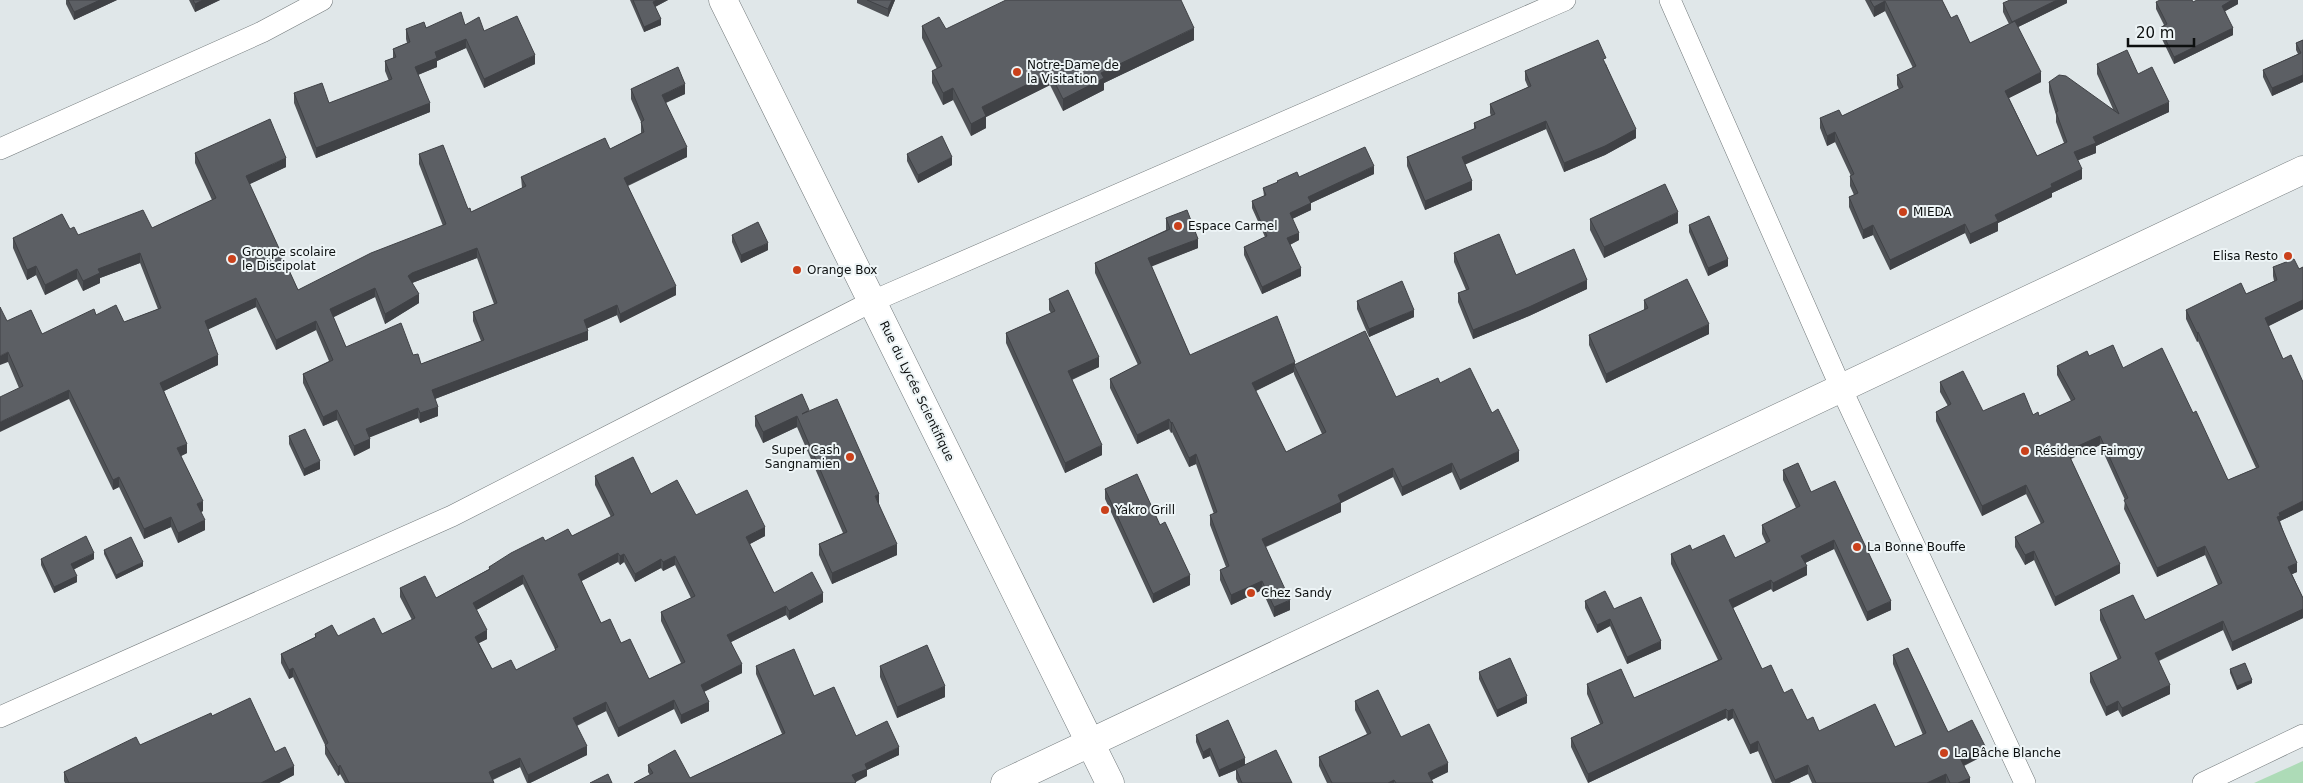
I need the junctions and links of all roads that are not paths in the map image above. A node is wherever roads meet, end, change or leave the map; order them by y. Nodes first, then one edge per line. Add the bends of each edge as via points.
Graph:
1 (322, 0) edge
2 (723, 0) edge
3 (1565, 0) edge
4 (1670, 0) edge
5 (0, 149) edge
6 (2303, 170) edge
7 (873, 301) junction
8 (1841, 388) junction
9 (0, 717) edge
10 (2303, 735) edge
11 (1090, 743) junction
12 (1005, 783) edge
13 (1110, 783) edge
14 (2025, 783) edge
15 (2203, 783) edge

1 - 5 street via 262,32
2 - 7 street, Rue du Lycée Scientifique
3 - 7 street
4 - 8 street
6 - 8 street
7 - 9 street via 452,516
7 - 11 street, Rue du Lycée Scientifique
8 - 11 street
8 - 14 street
10 - 15 street
11 - 12 street
11 - 13 street, Rue du Lycée Scientifique

